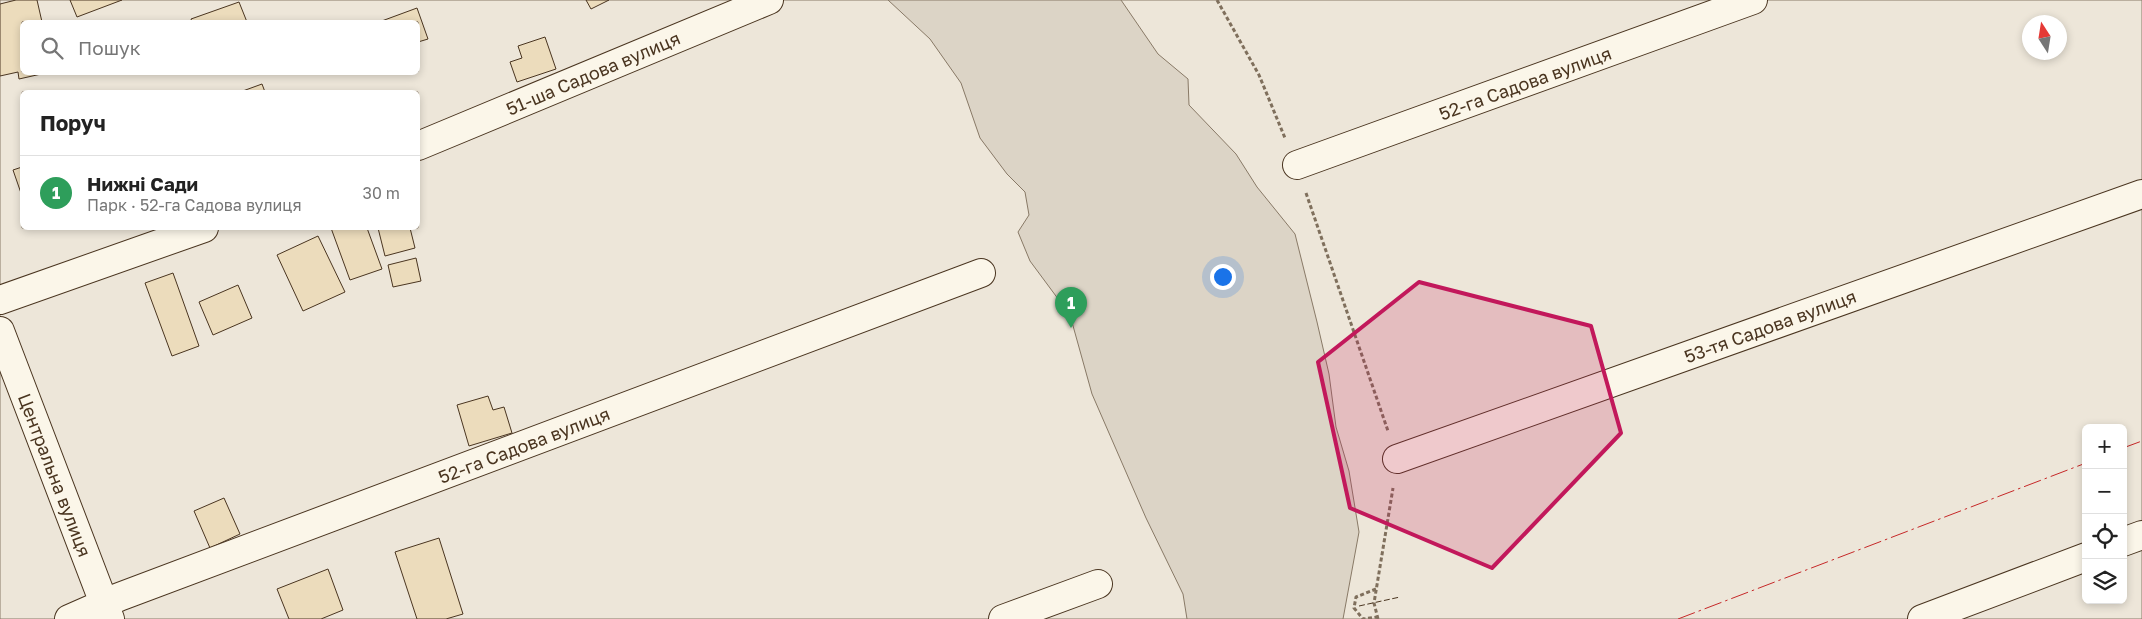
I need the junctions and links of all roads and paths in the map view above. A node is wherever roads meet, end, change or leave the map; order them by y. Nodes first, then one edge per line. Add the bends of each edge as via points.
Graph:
1 (769, 0) edge
2 (1217, 0) edge
3 (1753, 0) edge
4 (420, 145) edge
5 (1296, 166) junction
6 (2142, 194) edge
7 (198, 230) edge
8 (981, 273) dead end
9 (0, 300) edge
10 (0, 331) edge
11 (1397, 459) junction
12 (2142, 535) edge
13 (2127, 541) edge
14 (2082, 559) edge
15 (1098, 584) dead end
16 (1376, 589) junction
17 (107, 612) edge
18 (1378, 618) edge
19 (69, 619) edge
20 (1003, 619) edge
21 (1922, 619) edge

1 - 4 street, 51-ша Садова вулиця
2 - 5 path via 1259,75
3 - 5 street, 52-га Садова вулиця
5 - 11 path
6 - 11 street, 53-тя Садова вулиця
7 - 9 street
8 - 17 street, 52-га Садова вулиця via 147,587
10 - 17 street, Центральна вулиця
11 - 16 path
12 - 13 street
14 - 21 street
15 - 20 street
16 - 18 path via 1374,603
16 - 18 path via 1356,597 1354,608 1363,619
17 - 19 street, 52-га Садова вулиця

